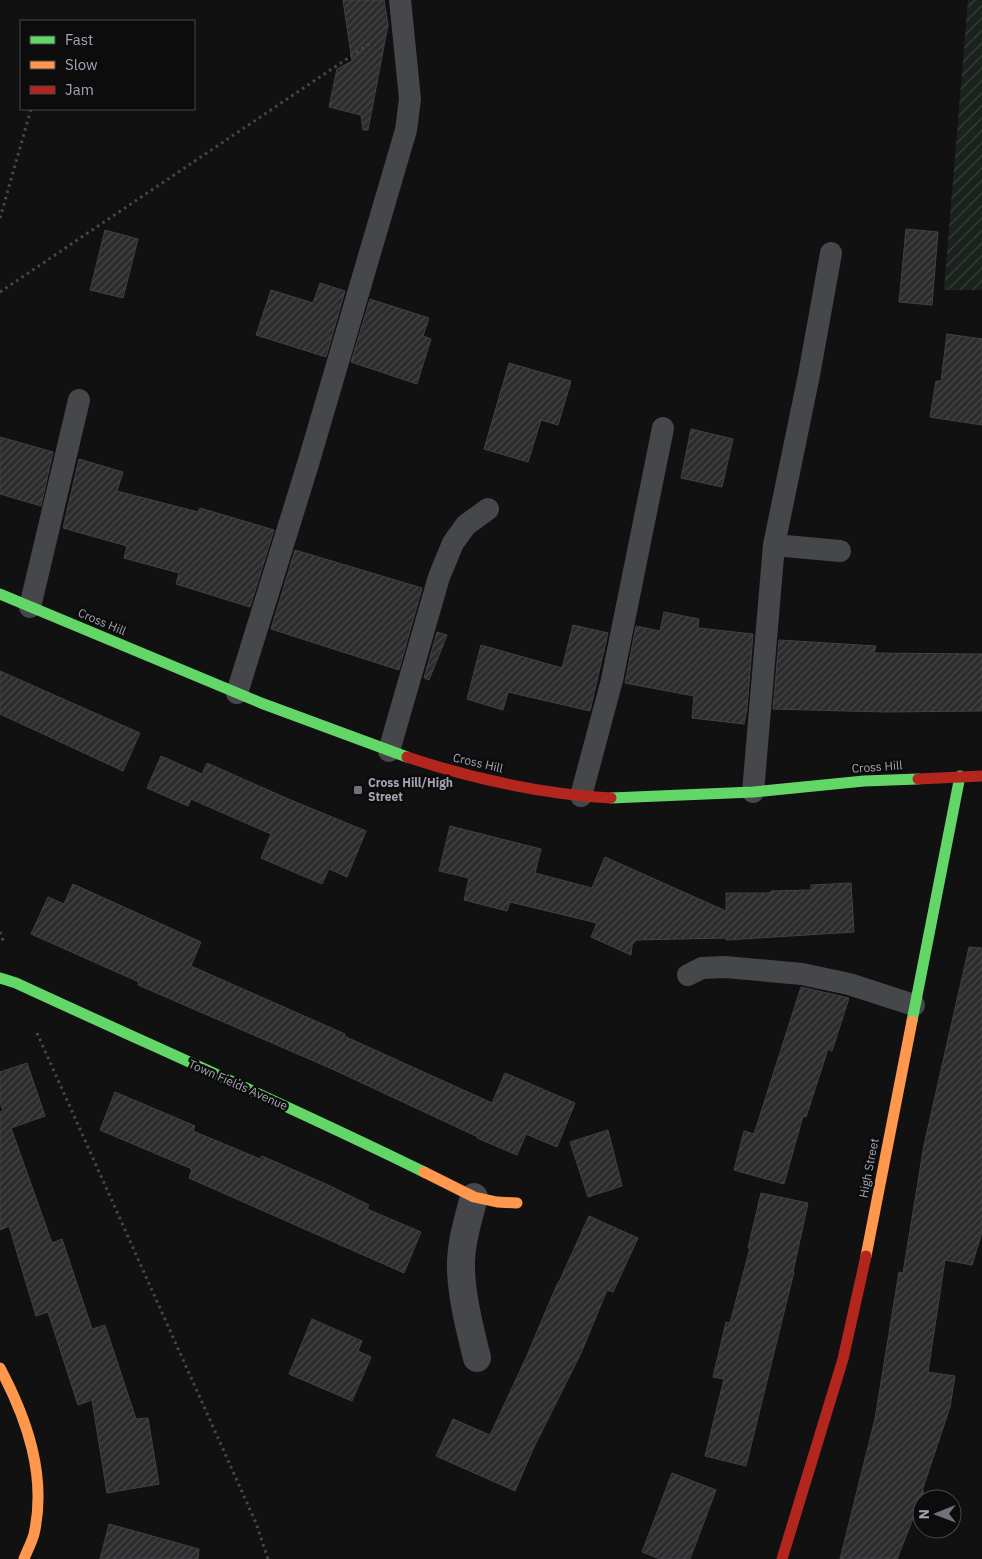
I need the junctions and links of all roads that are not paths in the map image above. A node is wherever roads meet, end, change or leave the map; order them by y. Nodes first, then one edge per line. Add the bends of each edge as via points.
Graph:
1 (402, 11) edge
2 (831, 253) dead end
3 (79, 400) dead end
4 (663, 428) dead end
5 (488, 509) dead end
6 (774, 544) junction
7 (840, 551) dead end
8 (0, 594) edge
9 (30, 607) junction
10 (237, 693) junction
11 (389, 751) junction
12 (960, 776) junction
13 (982, 776) edge
14 (752, 792) junction
15 (581, 796) junction
16 (688, 975) dead end
17 (0, 978) edge
18 (914, 1005) junction
19 (474, 1197) junction
20 (516, 1202) dead end
21 (477, 1358) dead end
22 (0, 1368) edge
23 (24, 1559) edge
24 (782, 1559) edge

1 - 10 lane via 410,99 406,130
2 - 6 lane
3 - 9 lane
4 - 15 lane via 612,680
5 - 11 lane via 466,525 453,543 439,577
6 - 7 lane
6 - 14 lane
8 - 9 street, Cross Hill
9 - 10 street, Cross Hill
10 - 11 street, Cross Hill
11 - 15 street, Cross Hill via 446,770
12 - 13 street, Cross Hill
12 - 14 street, Cross Hill
12 - 18 street, High Street
14 - 15 street, Cross Hill via 620,798
16 - 18 lane via 702,968 725,967 802,974 849,984
17 - 19 street, Town Fields Avenue via 330,1126
18 - 24 street, High Street via 864,1268 843,1359
19 - 20 street, Town Fields Avenue
19 - 21 street via 462,1245 461,1269
22 - 23 street via 27,1426 38,1476 39,1510 32,1546

